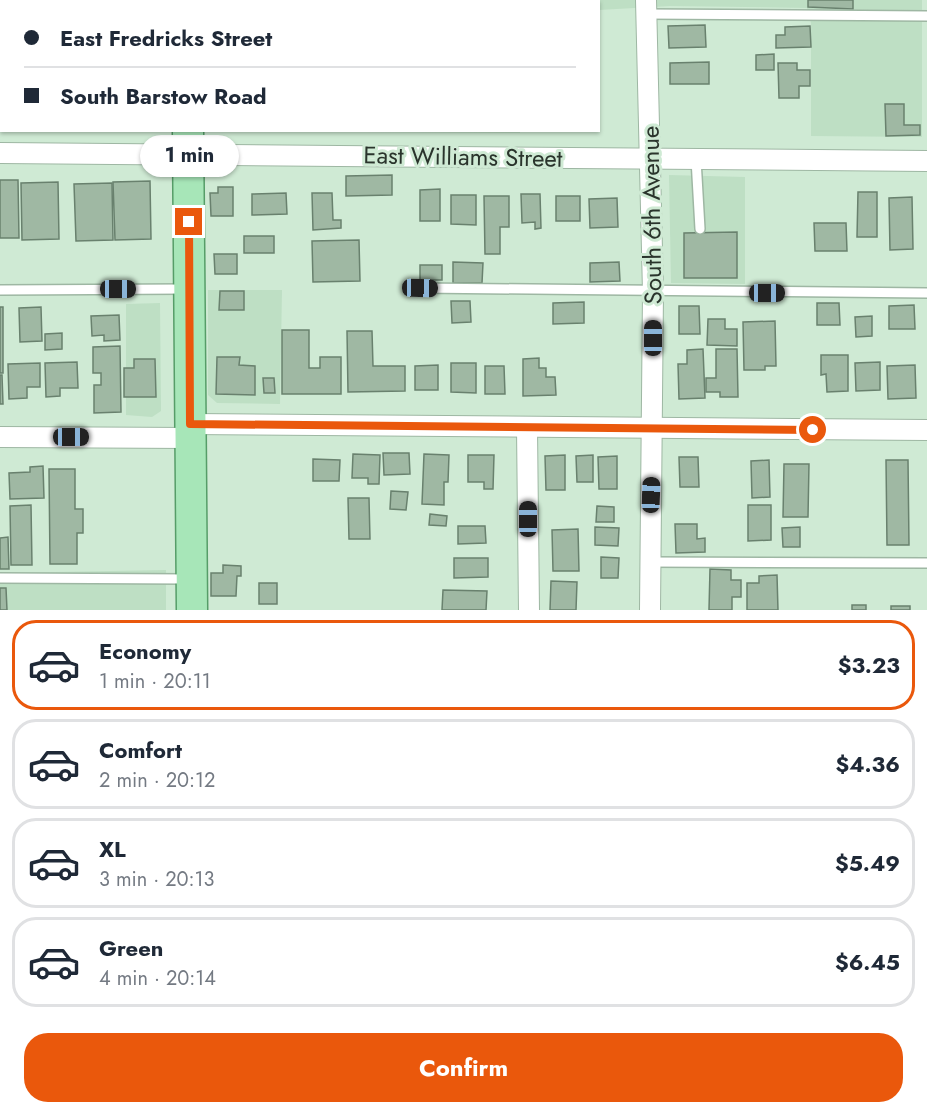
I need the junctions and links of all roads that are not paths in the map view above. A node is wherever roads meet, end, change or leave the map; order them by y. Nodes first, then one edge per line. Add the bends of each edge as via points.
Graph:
1 (646, 7) edge
2 (927, 16) edge
3 (188, 142) edge
4 (0, 153) edge
5 (652, 159) junction
6 (696, 159) junction
7 (927, 160) edge
8 (700, 229) dead end
9 (420, 288) dead end
10 (190, 289) junction
11 (0, 290) edge
12 (653, 292) junction
13 (927, 293) edge
14 (527, 428) junction
15 (653, 429) junction
16 (927, 430) edge
17 (190, 431) junction
18 (0, 437) edge
19 (649, 562) junction
20 (927, 563) edge
21 (0, 578) edge
22 (192, 579) junction
23 (192, 610) edge
24 (529, 610) edge
25 (650, 610) edge

1 - 2 lane
1 - 5 street, South 6th Avenue
3 - 4 street, East Williams Street
3 - 5 street, East Williams Street
3 - 10 main road
5 - 6 street, East Williams Street
5 - 12 street, South 6th Avenue
6 - 7 street, East Williams Street
6 - 8 lane
9 - 12 lane
10 - 11 lane
10 - 17 main road
12 - 13 lane
12 - 15 street, South 6th Avenue
14 - 15 street
14 - 17 street
14 - 24 street
15 - 16 street
15 - 19 street, South 6th Avenue
17 - 18 street
17 - 22 main road
19 - 20 lane
19 - 25 street, South 6th Avenue
21 - 22 lane
22 - 23 main road

